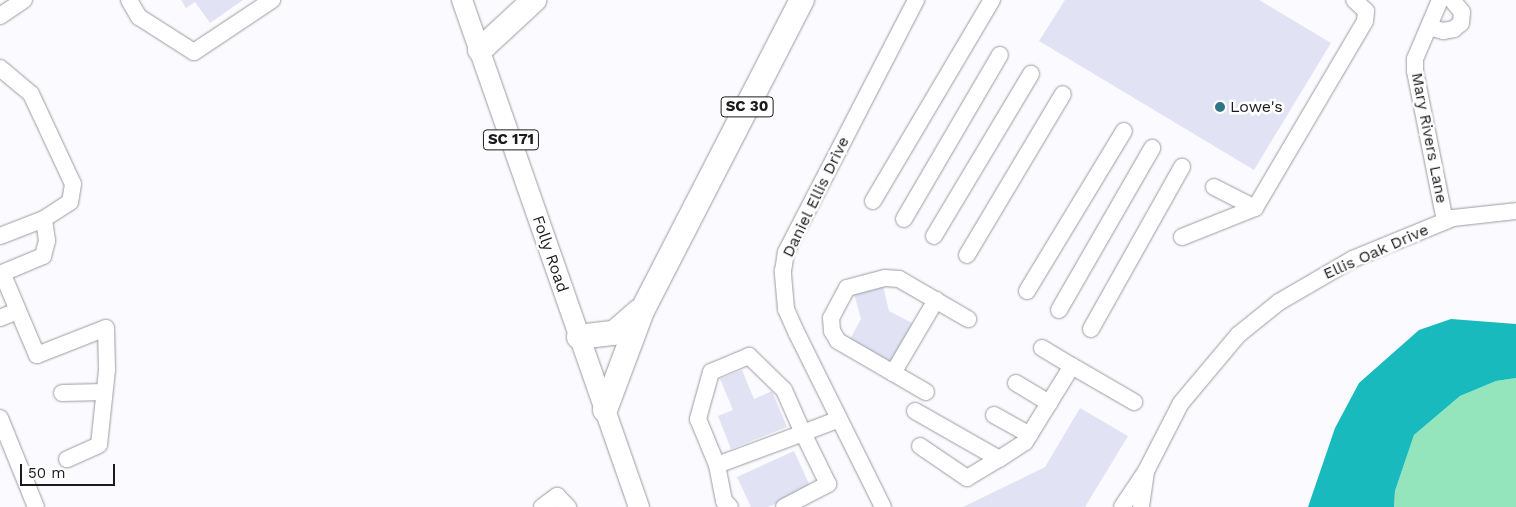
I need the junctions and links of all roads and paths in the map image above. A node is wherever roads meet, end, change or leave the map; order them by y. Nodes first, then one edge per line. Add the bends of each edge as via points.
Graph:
1 (24, 0) edge
2 (129, 0) edge
3 (272, 0) edge
4 (462, 0) edge
5 (534, 0) edge
6 (802, 0) edge
7 (916, 0) edge
8 (992, 0) edge
9 (1354, 0) edge
10 (1440, 0) edge
11 (1452, 0) edge
12 (0, 16) edge
13 (1429, 27) junction
14 (480, 50) junction
15 (1000, 55) dead end
16 (0, 68) edge
17 (1031, 74) dead end
18 (1064, 94) dead end
19 (1124, 131) dead end
20 (1152, 148) dead end
21 (1182, 167) dead end
22 (1214, 187) dead end
23 (873, 201) dead end
24 (1255, 208) junction
25 (1516, 211) edge
26 (44, 219) junction
27 (904, 219) dead end
28 (1445, 221) junction
29 (0, 236) edge
30 (934, 236) dead end
31 (1182, 237) dead end
32 (966, 255) dead end
33 (2, 275) edge
34 (1027, 291) dead end
35 (936, 300) junction
36 (646, 304) junction
37 (1059, 310) dead end
38 (17, 311) junction
39 (0, 318) edge
40 (968, 319) dead end
41 (1091, 329) dead end
42 (579, 337) junction
43 (1042, 348) dead end
44 (1072, 366) junction
45 (893, 373) junction
46 (1016, 383) dead end
47 (104, 392) junction
48 (926, 392) dead end
49 (62, 393) dead end
50 (1134, 402) dead end
51 (1049, 403) junction
52 (605, 410) junction
53 (915, 411) dead end
54 (994, 415) dead end
55 (0, 418) edge
56 (839, 419) junction
57 (802, 433) junction
58 (1030, 435) junction
59 (920, 446) dead end
60 (67, 459) dead end
61 (998, 459) junction
62 (717, 465) junction
63 (1146, 471) junction
64 (36, 507) edge
65 (542, 507) edge
66 (568, 507) edge
67 (639, 507) edge
68 (730, 507) edge
69 (784, 507) edge
70 (884, 507) edge
71 (1122, 507) edge
72 (1142, 507) edge

1 - 12 street
2 - 3 street via 139,17 194,52
4 - 14 main road, Folly Road
5 - 14 highway
6 - 36 highway, SC 30
7 - 56 street, Daniel Ellis Drive via 786,252 783,271 786,309
8 - 23 street
9 - 24 street via 1366,12 1365,21
10 - 13 street, Mary Rivers Lane
11 - 13 street via 1462,12 1461,23 1454,29 1443,31
13 - 28 street, Mary Rivers Lane via 1415,59 1415,71
14 - 42 main road, Folly Road / SC 171
15 - 27 street
16 - 26 street via 31,94 73,184 70,202
17 - 30 street
18 - 32 street
19 - 34 street
20 - 37 street
21 - 41 street
22 - 24 street
24 - 31 street
25 - 28 street, Ellis Oak Drive
26 - 29 street
26 - 33 street via 47,241 43,256
28 - 63 street, Ellis Oak Drive via 1352,259 1279,302 1238,335 1181,403
33 - 38 street
35 - 40 street
35 - 45 street
35 - 45 street via 899,279 885,278 847,288 831,318 832,331 838,341
36 - 42 highway via 614,333
36 - 52 highway, SC 30
38 - 39 street
38 - 47 street via 36,355 106,328
42 - 52 main road, Folly Road / SC 171
43 - 44 street
44 - 50 street
44 - 51 street
45 - 48 street
46 - 51 street
47 - 49 street
47 - 60 street via 99,445
51 - 58 street
52 - 67 main road, Folly Road / SC 171
53 - 61 street
54 - 58 street
55 - 64 street
56 - 57 street
56 - 70 street, Daniel Ellis Drive
57 - 62 street
57 - 62 street via 784,390 749,356 711,372 698,419
57 - 69 street via 828,484
58 - 61 street via 1025,442
59 - 61 street via 967,478
62 - 68 street via 724,501
63 - 71 street, Ellis Oak Drive
63 - 72 street, Ellis Oak Drive
65 - 66 street via 557,496

